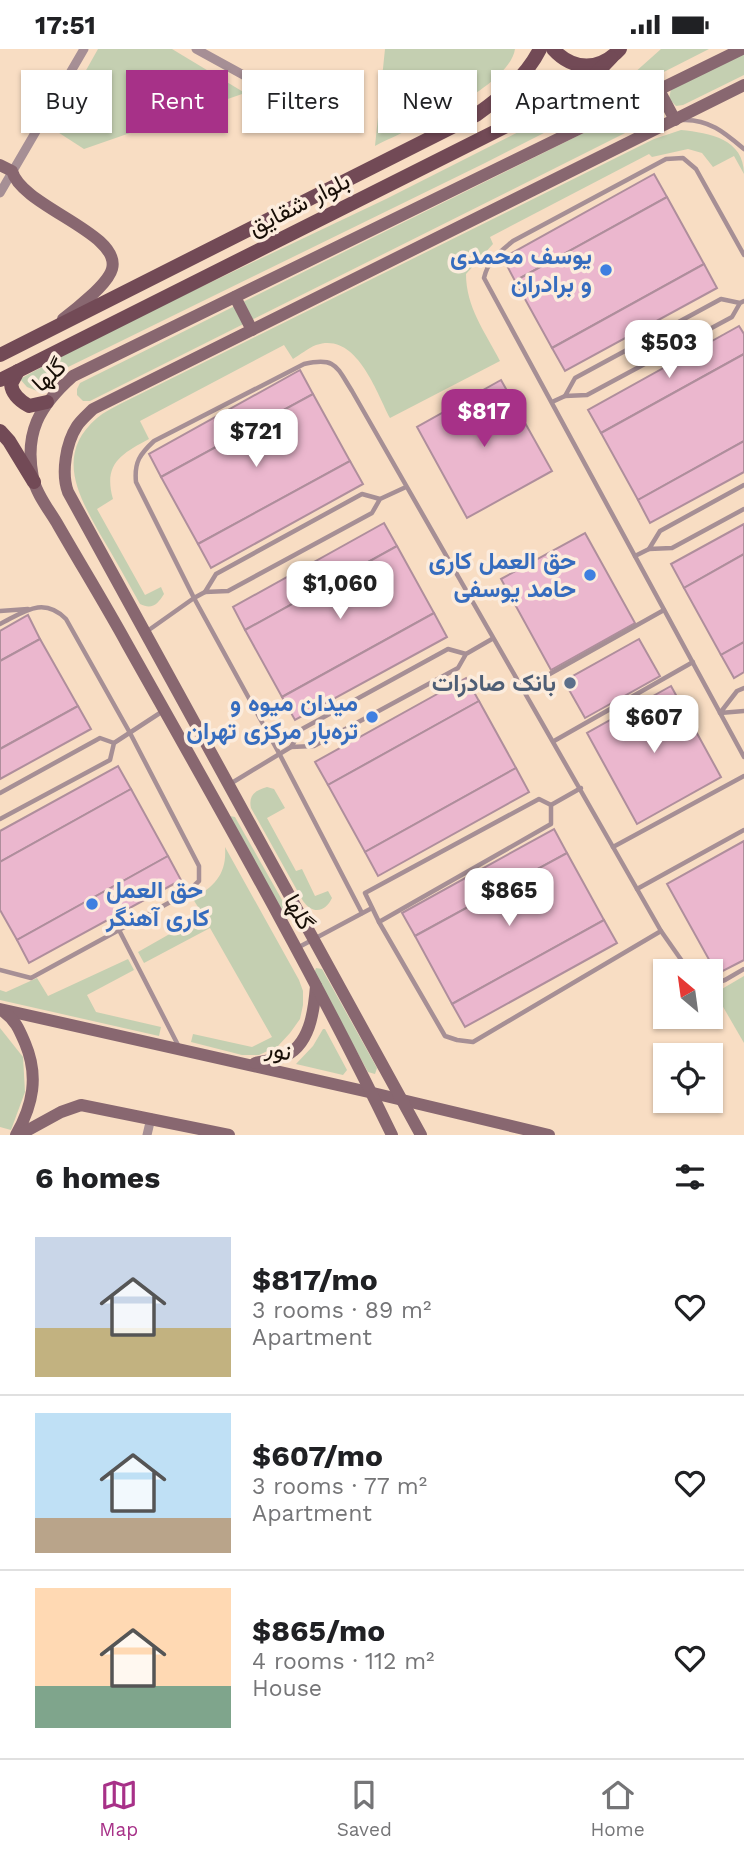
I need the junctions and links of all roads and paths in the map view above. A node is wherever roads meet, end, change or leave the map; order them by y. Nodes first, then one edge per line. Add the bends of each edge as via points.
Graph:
1 (84, 49) edge
2 (196, 49) edge
3 (540, 49) edge
4 (553, 49) edge
5 (742, 49) edge
6 (617, 52) edge
7 (242, 74) edge
8 (744, 85) edge
9 (664, 88) edge
10 (664, 99) edge
11 (675, 120) junction
12 (571, 133) edge
13 (744, 149) edge
14 (0, 165) edge
15 (12, 171) junction
16 (0, 193) edge
17 (744, 255) edge
18 (235, 297) junction
19 (742, 302) edge
20 (252, 330) junction
21 (46, 332) junction
22 (0, 355) edge
23 (18, 371) junction
24 (0, 380) edge
25 (565, 397) junction
26 (47, 402) junction
27 (552, 403) junction
28 (0, 431) edge
29 (34, 482) junction
30 (744, 485) edge
31 (406, 487) junction
32 (380, 499) junction
33 (744, 509) edge
34 (649, 549) junction
35 (635, 556) junction
36 (205, 592) junction
37 (194, 598) junction
38 (32, 608) junction
39 (664, 610) junction
40 (0, 611) edge
41 (0, 624) edge
42 (145, 632) junction
43 (492, 638) junction
44 (126, 643) junction
45 (466, 654) junction
46 (693, 662) junction
47 (744, 688) edge
48 (523, 689) junction
49 (183, 701) junction
50 (164, 711) junction
51 (744, 711) edge
52 (720, 713) junction
53 (130, 733) junction
54 (554, 741) junction
55 (114, 743) junction
56 (291, 747) junction
57 (280, 755) junction
58 (744, 757) edge
59 (744, 776) edge
60 (229, 784) junction
61 (580, 788) junction
62 (0, 793) edge
63 (210, 794) junction
64 (551, 805) junction
65 (0, 819) edge
66 (744, 830) edge
67 (613, 847) junction
68 (637, 889) junction
69 (372, 908) junction
70 (362, 913) junction
71 (379, 922) junction
72 (119, 930) junction
73 (661, 931) junction
74 (314, 939) junction
75 (295, 949) junction
76 (681, 959) edge
77 (744, 969) edge
78 (0, 970) edge
79 (723, 981) edge
80 (316, 986) junction
81 (0, 1009) edge
82 (180, 1049) junction
83 (249, 1065) junction
84 (373, 1093) junction
85 (402, 1100) junction
86 (151, 1118) junction
87 (168, 1129) edge
88 (18, 1135) edge
89 (147, 1135) edge
90 (229, 1135) edge
91 (393, 1135) edge
92 (421, 1135) edge
93 (549, 1135) edge

1 - 15 street
2 - 7 street
3 - 21 main road, بلوار شقایق via 517,82 476,115
4 - 6 main road via 561,58 586,66 599,64
5 - 9 street, گلها
6 - 23 main road, بلوار شقایق via 570,94
8 - 11 street, گلها
10 - 11 street
11 - 13 lane via 693,119 718,127
11 - 20 street, گلها
12 - 18 street, گلها
14 - 15 street
15 - 16 street
15 - 21 street via 20,187 92,234 111,258 112,269 105,280
17 - 27 lane via 696,169 683,158 666,159 505,248 486,266 484,278
18 - 20 street
18 - 26 street, گلها via 73,376
19 - 25 lane via 732,317 587,395
19 - 25 lane via 722,299 575,378
20 - 42 street, گلها via 93,409 76,427 67,450 68,492
21 - 22 main road, بلوار شقایق
23 - 24 main road, بلوار شقایق
23 - 26 main road via 11,384 18,398 29,406
25 - 27 lane
26 - 29 street, گلها via 29,444
27 - 35 lane
28 - 29 main road
29 - 44 street, گلها
30 - 34 lane via 660,531
31 - 32 lane
31 - 37 lane via 335,365 321,360 304,364 154,441 139,455 134,468 136,482
31 - 43 lane
32 - 36 lane via 372,513 228,591
32 - 36 lane via 362,494 216,574
33 - 34 lane via 672,548
34 - 35 lane
35 - 39 lane
36 - 37 lane
37 - 42 lane
37 - 57 lane
38 - 40 lane
38 - 41 lane
38 - 53 lane via 46,606 66,619
39 - 46 lane
39 - 48 lane
42 - 44 street
42 - 49 street, گلها
43 - 45 lane
43 - 48 lane
44 - 50 street, گلها
45 - 56 lane via 458,668 314,746
45 - 56 lane via 448,649 302,729
46 - 52 lane
46 - 54 lane
47 - 52 lane
48 - 54 lane
49 - 50 street
49 - 60 street, گلها
50 - 53 lane
50 - 63 street, گلها
51 - 52 lane
52 - 58 lane
53 - 55 lane
53 - 72 lane via 199,866 199,881 185,894
54 - 61 lane
55 - 62 lane via 100,738
55 - 65 lane via 110,761
56 - 57 lane
57 - 60 lane
57 - 70 lane
59 - 67 lane
60 - 63 street
60 - 74 street, گلها
61 - 64 lane
61 - 67 lane
63 - 75 street, گلها
64 - 69 lane via 539,799 365,893
64 - 71 lane via 551,824
66 - 68 lane
67 - 68 lane
68 - 73 lane
69 - 70 lane
69 - 71 lane
70 - 74 lane
71 - 73 lane via 446,1036 473,1042
72 - 78 lane via 31,978
72 - 82 lane
73 - 76 lane
74 - 75 lane
74 - 85 street, گلها
75 - 80 street, گلها
77 - 79 lane
80 - 83 street via 313,1018 296,1046 285,1057
80 - 84 street, گلها
81 - 82 street, نور
81 - 88 street via 16,1020 34,1073
82 - 83 street, نور
83 - 84 street, نور
84 - 85 street, نور
84 - 91 street, گلها
85 - 92 street, گلها
85 - 93 street, نور
86 - 87 street
86 - 88 street via 81,1105
86 - 89 street
87 - 90 street

